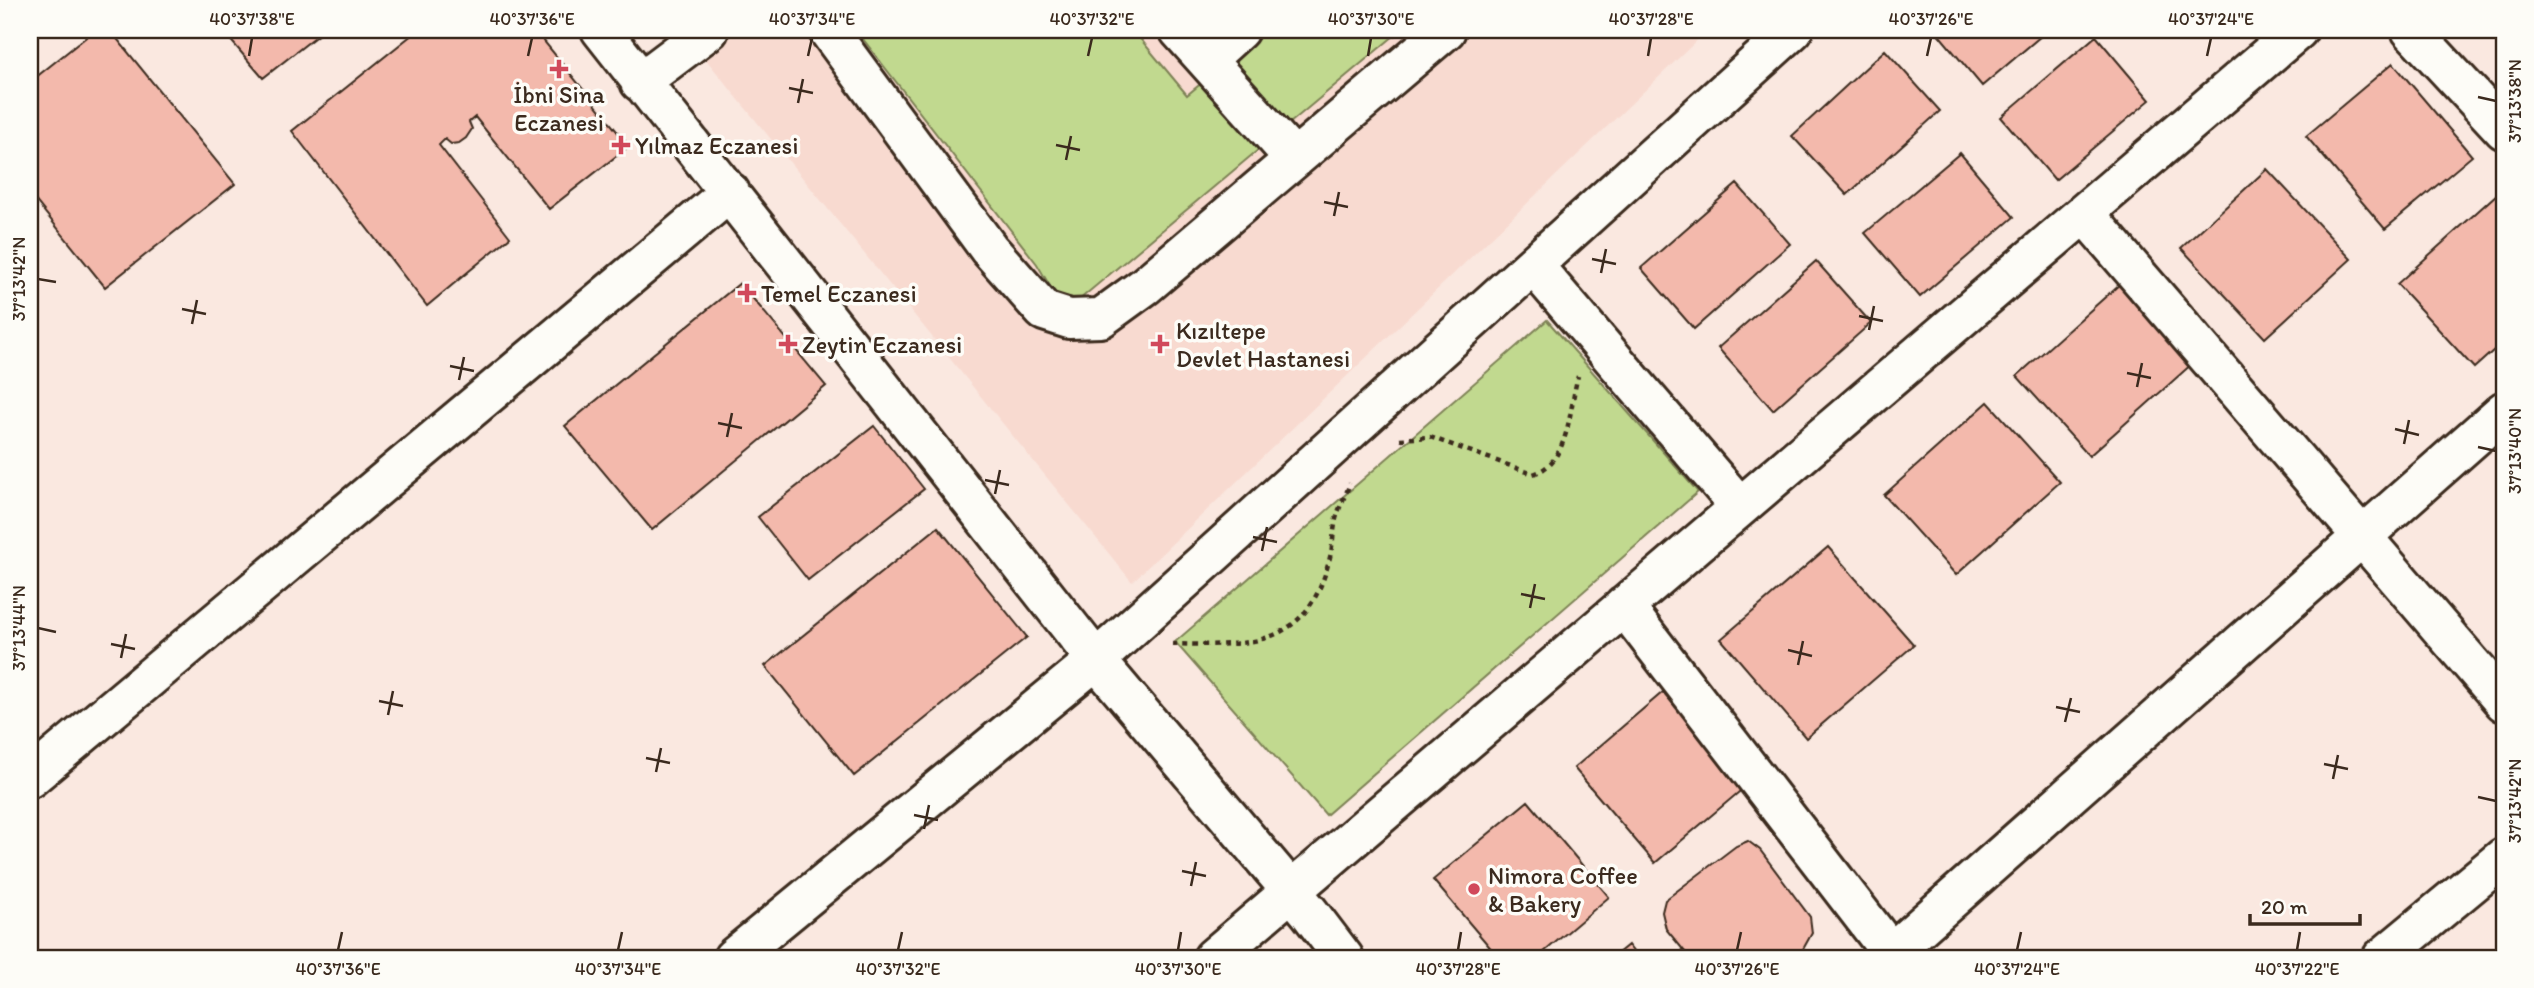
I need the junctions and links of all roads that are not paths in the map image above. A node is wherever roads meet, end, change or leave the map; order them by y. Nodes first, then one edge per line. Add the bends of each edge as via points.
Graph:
1 (601, 30) edge
2 (709, 30) edge
3 (828, 30) edge
4 (1179, 30) edge
5 (1238, 30) edge
6 (1446, 30) edge
7 (1793, 30) edge
8 (2298, 30) edge
9 (2411, 30) edge
10 (1206, 60) junction
11 (640, 82) junction
12 (2504, 130) edge
13 (1293, 157) junction
14 (730, 192) junction
15 (2085, 214) junction
16 (1533, 265) junction
17 (2504, 411) edge
18 (1740, 507) junction
19 (2364, 538) junction
20 (1624, 606) junction
21 (1096, 660) junction
22 (2504, 702) edge
23 (30, 778) edge
24 (2504, 857) edge
25 (1290, 889) junction
26 (1893, 956) edge
27 (733, 958) edge
28 (1213, 958) edge
29 (1344, 958) edge
30 (2382, 958) edge

1 - 11 street
2 - 11 street
3 - 13 street via 989,249 1044,311 1069,319 1101,318
4 - 10 street
5 - 10 street
6 - 13 street
7 - 16 street
8 - 15 street
9 - 12 street
10 - 13 street
11 - 14 street
14 - 21 street
14 - 23 street
15 - 18 street
15 - 19 street
16 - 18 street
16 - 21 street
17 - 19 street
18 - 20 street
19 - 22 street
19 - 26 street
20 - 25 street
20 - 26 street
21 - 25 street
21 - 27 street
24 - 30 street
25 - 28 street
25 - 29 street

